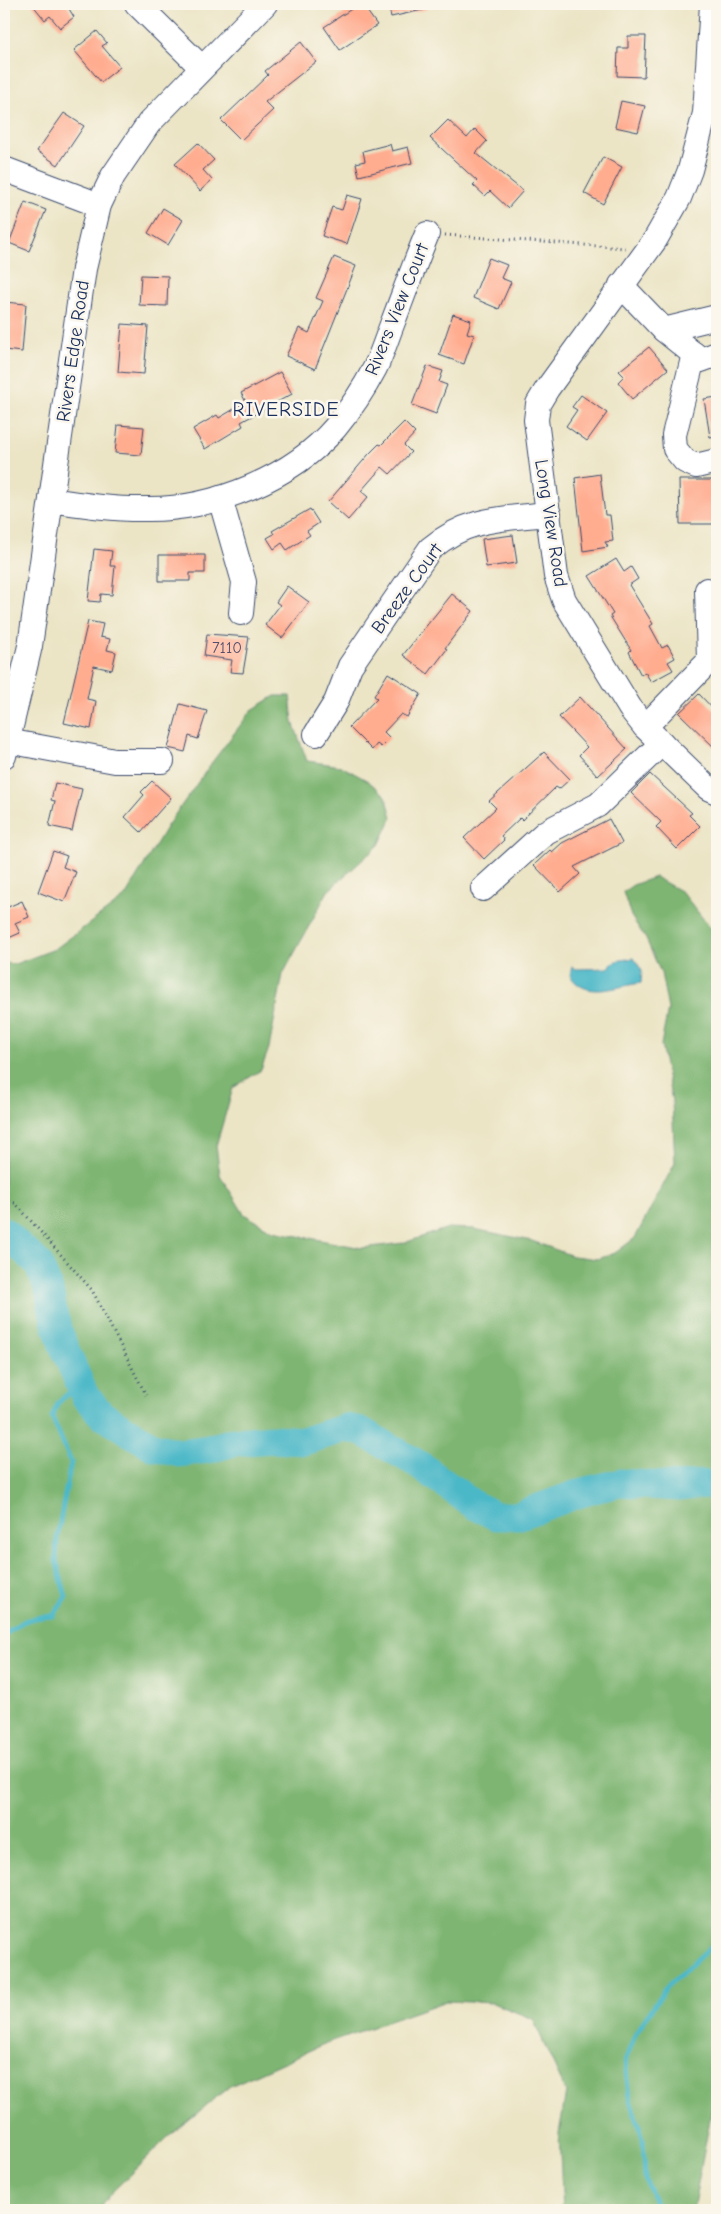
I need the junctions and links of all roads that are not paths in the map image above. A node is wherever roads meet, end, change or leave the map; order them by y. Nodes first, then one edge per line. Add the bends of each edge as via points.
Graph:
1 (136, 4) edge
2 (264, 4) edge
3 (712, 4) edge
4 (202, 68) junction
5 (4, 169) edge
6 (99, 205) junction
7 (426, 234) road end
8 (621, 285) junction
9 (717, 317) edge
10 (664, 330) junction
11 (694, 354) junction
12 (717, 354) edge
13 (717, 462) edge
14 (220, 498) junction
15 (51, 500) junction
16 (549, 514) junction
17 (707, 590) dead end
18 (241, 613) dead end
19 (316, 734) dead end
20 (654, 735) junction
21 (6, 748) edge
22 (162, 761) dead end
23 (717, 792) edge
24 (483, 889) dead end

1 - 4 street
2 - 4 street, Rivers Edge Road
3 - 8 street, Long View Road via 709,76 702,122 683,189 655,240
4 - 6 street, Rivers Edge Road via 149,123 129,150
5 - 6 street
6 - 15 street, Rivers Edge Road via 84,269
7 - 14 street, Rivers View Court via 376,367 334,428 276,474
8 - 10 street
8 - 16 street, Long View Road via 538,404 536,420
9 - 10 street
10 - 11 street
11 - 12 street via 702,360
11 - 13 street via 676,426 676,449 685,461 696,466
14 - 15 street, Rivers View Court via 183,507 150,509 108,508
14 - 18 street via 244,582
15 - 21 street, Rivers Edge Road via 30,646
16 - 19 street, Breeze Court via 471,524 446,535 430,548 350,666 336,702
16 - 20 street, Long View Road via 556,576 564,600 630,708
17 - 20 street via 709,661
20 - 23 street, Long View Road via 708,788
20 - 24 street via 598,805 546,832
21 - 22 street via 115,761

